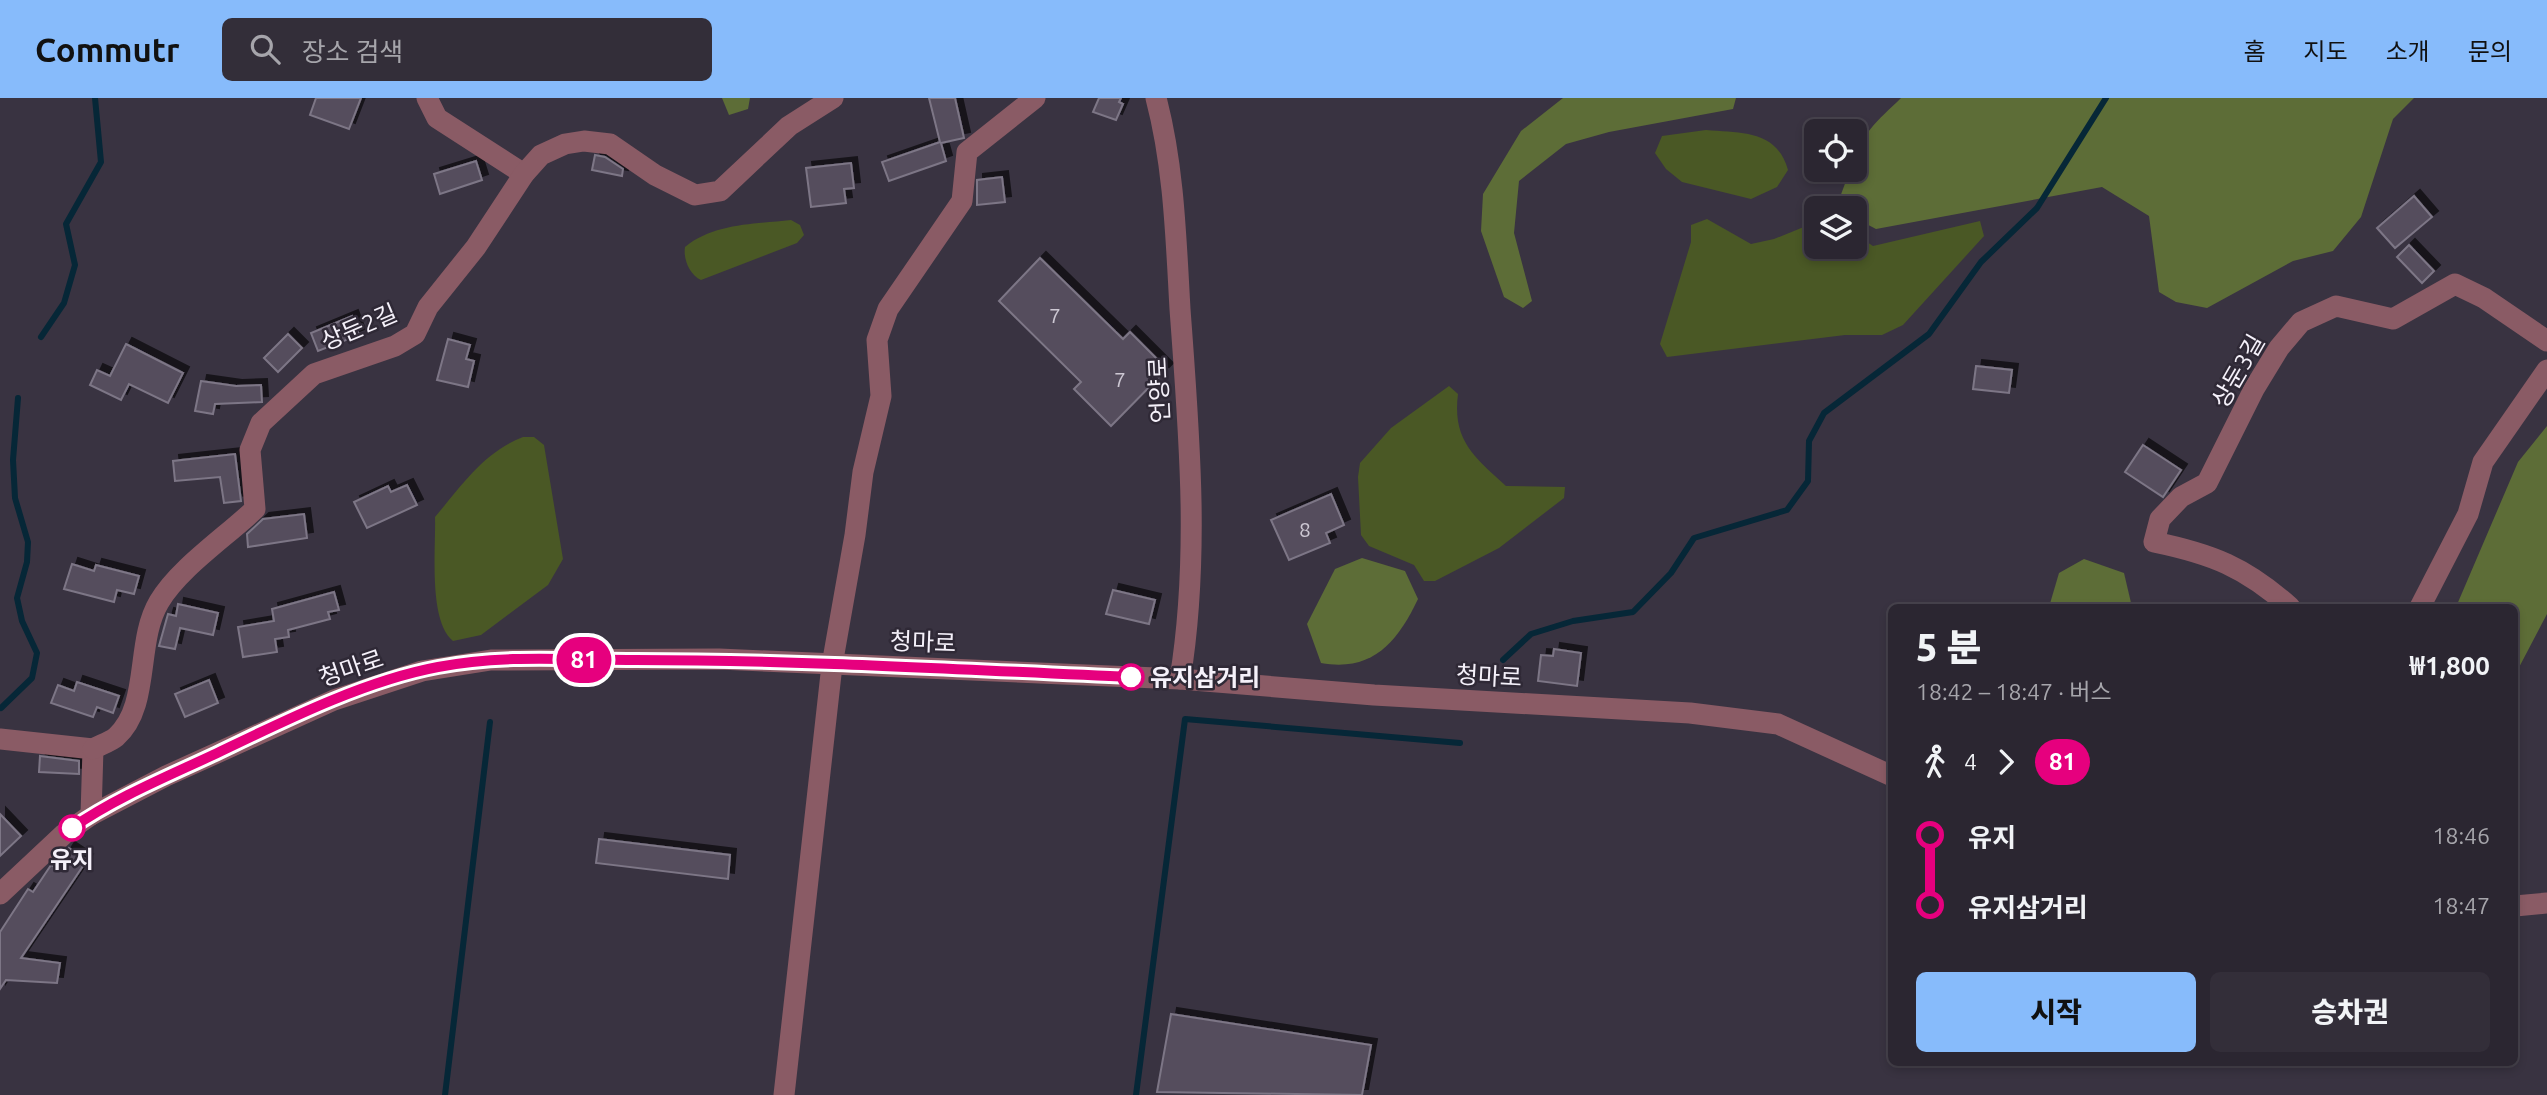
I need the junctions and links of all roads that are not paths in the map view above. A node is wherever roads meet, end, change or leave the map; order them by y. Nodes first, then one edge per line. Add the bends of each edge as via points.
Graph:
1 (427, 98) edge
2 (833, 98) edge
3 (1035, 98) edge
4 (1156, 98) edge
5 (524, 174) junction
6 (2547, 341) edge
7 (2547, 370) edge
8 (2286, 604) edge
9 (2422, 604) edge
10 (832, 664) junction
11 (1180, 679) junction
12 (0, 739) edge
13 (93, 749) junction
14 (1888, 774) edge
15 (91, 815) junction
16 (0, 894) edge
17 (2547, 903) edge
18 (2518, 906) edge
19 (784, 1095) edge

1 - 5 street via 437,118
2 - 5 street, 상둔2길 via 789,126 720,191 695,195 610,144 584,141 541,155
3 - 10 street via 967,152 962,201 888,309 877,340 881,396 863,472
4 - 11 street, 언양로 via 1169,167 1189,440 1192,546 1189,625
5 - 13 street, 상둔2길 via 476,247 428,307 415,334 314,374 261,423 250,450 256,509 160,600 147,626 142,679 128,723 115,738
6 - 8 street, 상둔3길 via 2455,284 2393,319 2336,306 2301,322 2254,389 2207,483 2181,497 2160,519 2154,542 2201,552 2232,566
7 - 9 street via 2483,462 2468,514
10 - 11 street, 청마로
10 - 15 street, 청마로 via 719,659 522,660 438,667 294,717
10 - 19 street
11 - 14 street, 청마로 via 1690,713 1778,724
12 - 13 street
13 - 15 street
15 - 16 street, 청마로
17 - 18 street

